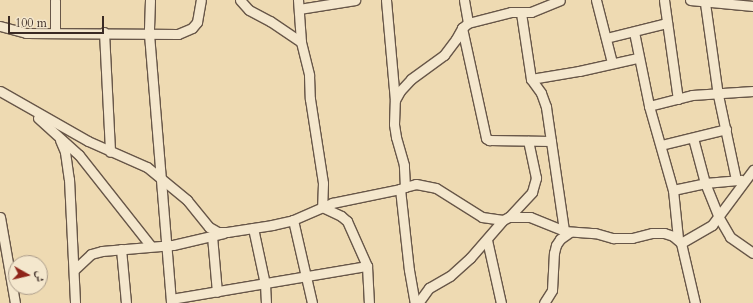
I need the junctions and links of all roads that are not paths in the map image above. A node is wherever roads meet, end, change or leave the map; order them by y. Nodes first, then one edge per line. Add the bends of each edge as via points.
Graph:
1 (55, 0) edge
2 (150, 0) edge
3 (201, 0) edge
4 (241, 0) edge
5 (355, 0) edge
6 (386, 0) edge
7 (464, 0) edge
8 (560, 0) edge
9 (596, 0) edge
10 (664, 0) edge
11 (690, 0) edge
12 (344, 1) edge
13 (726, 2) edge
14 (705, 3) junction
15 (299, 4) edge
16 (753, 6) edge
17 (520, 13) junction
18 (667, 24) junction
19 (465, 25) junction
20 (0, 26) edge
21 (104, 32) junction
22 (634, 32) junction
23 (55, 33) junction
24 (149, 34) junction
25 (606, 38) junction
26 (301, 42) junction
27 (638, 58) junction
28 (612, 63) junction
29 (531, 78) junction
30 (0, 91) edge
31 (753, 91) edge
32 (718, 95) junction
33 (678, 99) junction
34 (395, 100) junction
35 (20, 102) junction
36 (648, 106) junction
37 (726, 129) junction
38 (58, 135) junction
39 (693, 138) junction
40 (528, 141) junction
41 (551, 141) junction
42 (661, 145) junction
43 (110, 152) junction
44 (753, 170) edge
45 (159, 175) junction
46 (741, 180) junction
47 (705, 183) junction
48 (403, 188) junction
49 (673, 190) junction
50 (322, 207) junction
51 (718, 216) junction
52 (0, 217) edge
53 (506, 219) junction
54 (293, 220) junction
55 (253, 228) junction
56 (227, 232) junction
57 (567, 232) junction
58 (212, 236) junction
59 (486, 240) junction
60 (679, 241) junction
61 (165, 245) junction
62 (150, 246) junction
63 (122, 249) junction
64 (753, 253) edge
65 (366, 266) junction
66 (74, 270) junction
67 (306, 277) junction
68 (264, 284) junction
69 (217, 292) junction
70 (171, 301) edge
71 (498, 302) edge
72 (15, 303) edge
73 (75, 303) edge
74 (126, 303) edge
75 (266, 303) edge
76 (312, 303) edge
77 (369, 303) edge
78 (416, 303) edge
79 (544, 303) edge
80 (695, 303) edge

1 - 23 street
2 - 24 street
3 - 24 street via 197,22 192,28 178,34
4 - 26 street via 248,10
5 - 12 street
6 - 34 street
7 - 19 street
8 - 17 street via 540,9
9 - 25 street
10 - 18 street
11 - 14 street
12 - 15 street
13 - 14 street
13 - 16 street
14 - 32 street
15 - 26 street
17 - 19 street via 511,12
17 - 29 street
18 - 22 street
18 - 33 street
19 - 34 street via 444,55 411,79
19 - 40 street via 486,138
20 - 23 street via 26,33
21 - 23 street
21 - 24 street
21 - 43 street
22 - 25 street
22 - 27 street
24 - 45 street
25 - 28 street
26 - 50 street via 308,70 323,183
27 - 28 street
27 - 36 street
28 - 29 street
29 - 41 street via 544,99
30 - 35 street
31 - 32 street
32 - 33 street
32 - 37 street
33 - 36 street
34 - 48 street via 394,124 404,165
35 - 38 street
35 - 43 street
36 - 42 street
37 - 39 street
37 - 46 street
38 - 62 street via 93,171
38 - 66 street via 65,152 69,179
39 - 42 street
39 - 47 street
40 - 41 street
40 - 53 street via 536,178 535,185 532,192
41 - 57 street
42 - 49 street
43 - 45 street via 148,167
44 - 46 street
45 - 56 street via 187,200 209,227 218,232
45 - 61 street
46 - 47 street
46 - 51 street
47 - 49 street
47 - 51 street
48 - 50 street via 350,198
48 - 53 street via 416,184 436,188 482,218
48 - 78 street via 409,270
49 - 60 street
50 - 54 street
50 - 65 street via 347,221
51 - 60 street via 712,225
51 - 64 street via 730,237
52 - 72 street
53 - 57 street via 530,217
53 - 59 street
54 - 55 street
54 - 67 street
55 - 56 street
55 - 68 street
56 - 58 street
57 - 60 street via 595,233 621,238 664,233
57 - 79 street via 556,245 552,290
58 - 61 street via 181,244
58 - 69 street
59 - 71 street
59 - 78 street via 450,276 429,288
60 - 80 street
61 - 62 street
61 - 70 street
62 - 63 street
63 - 66 street via 90,254
63 - 74 street
65 - 67 street
65 - 77 street
66 - 73 street
67 - 68 street
67 - 76 street
68 - 69 street
68 - 75 street
69 - 70 street

